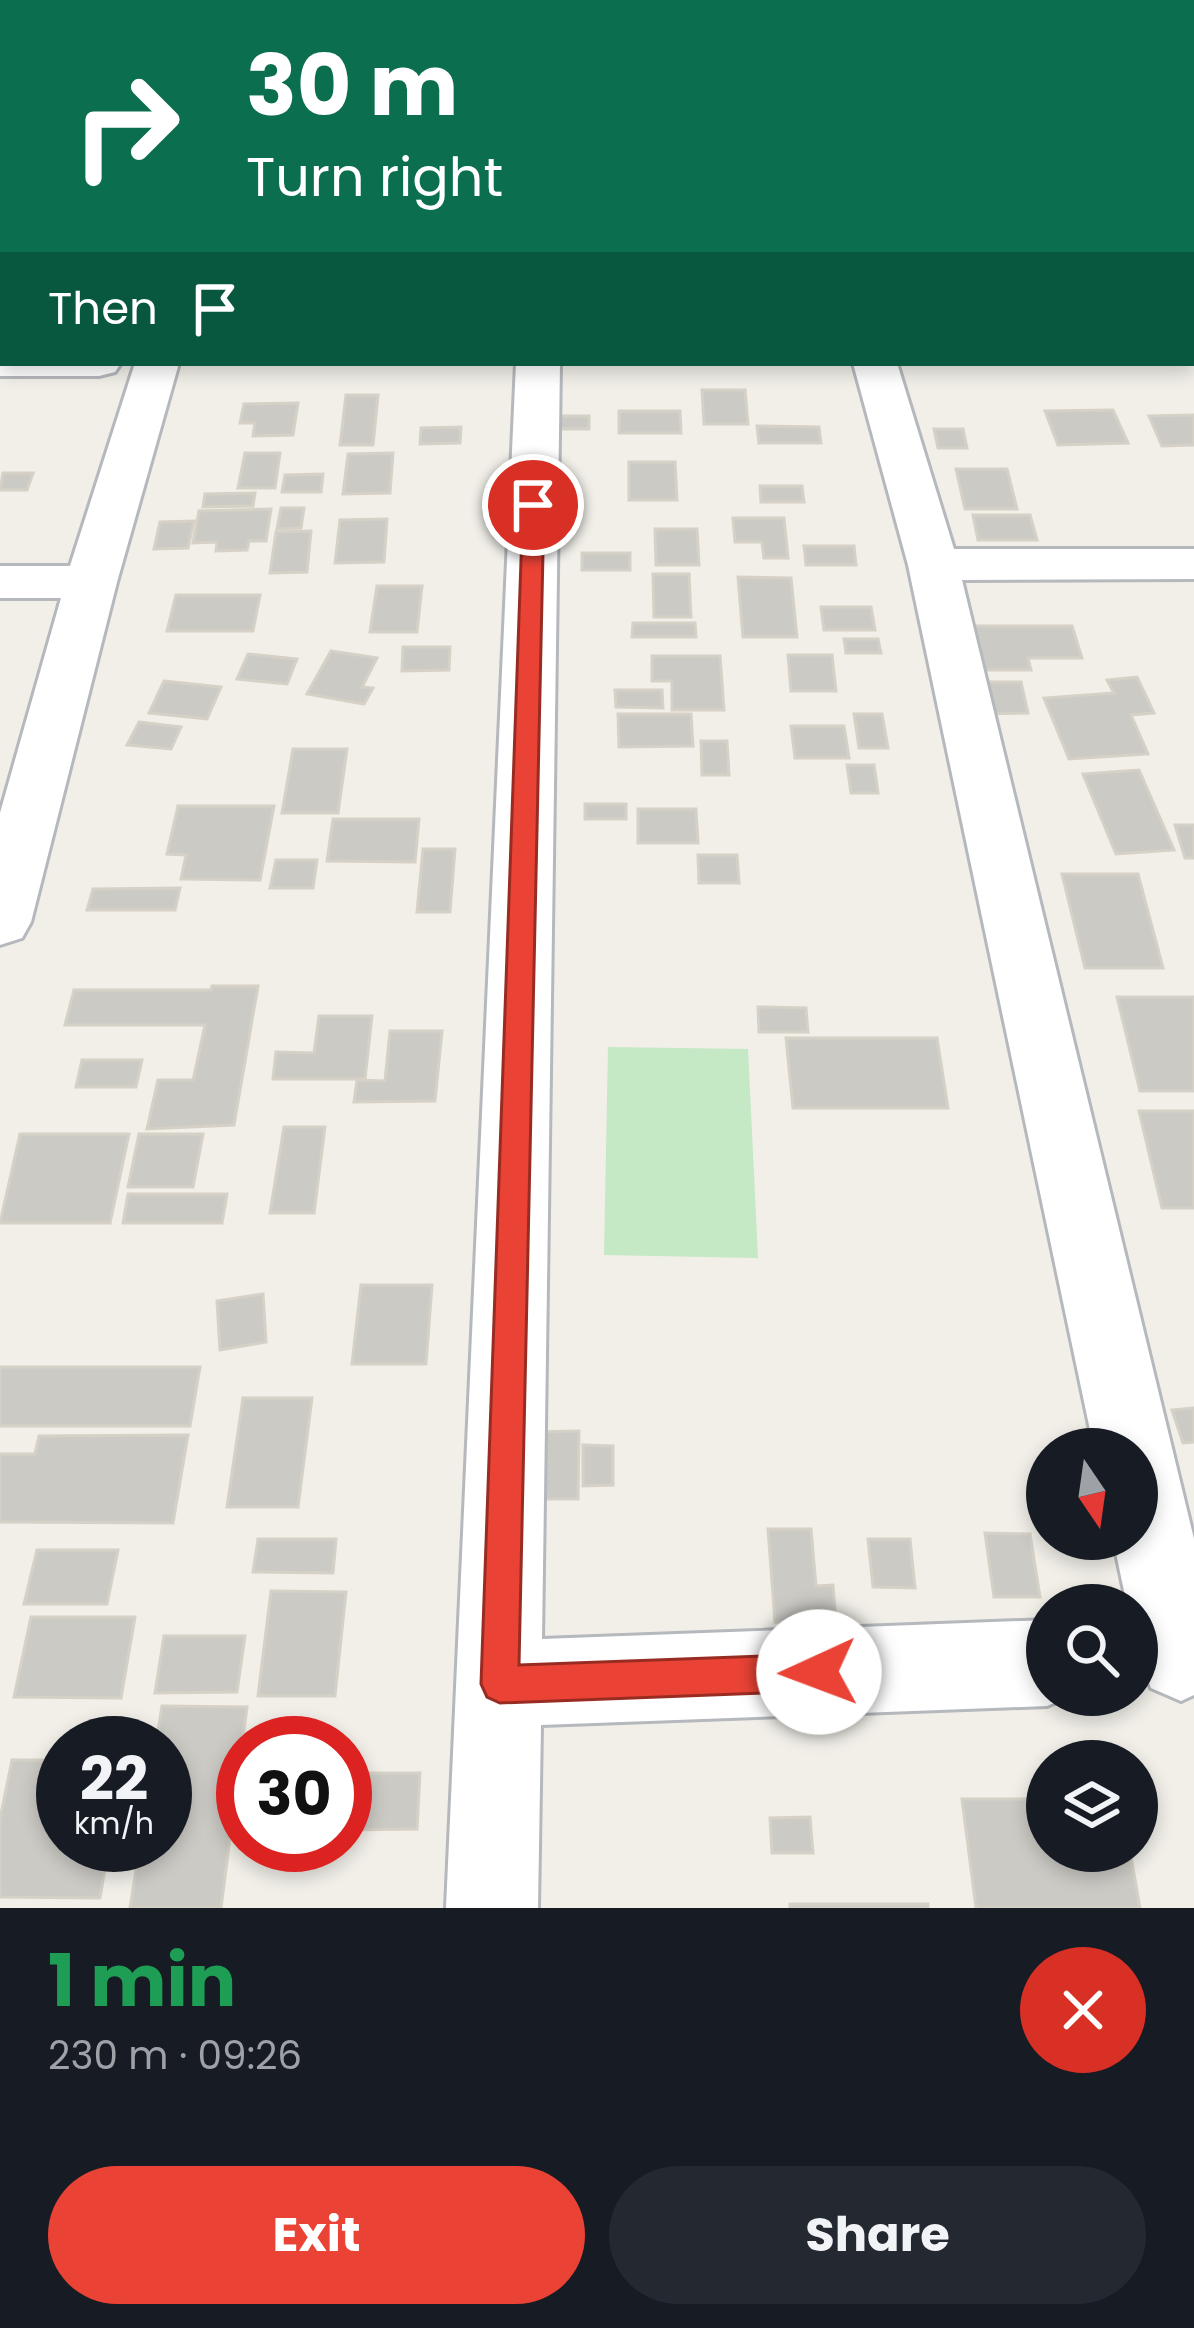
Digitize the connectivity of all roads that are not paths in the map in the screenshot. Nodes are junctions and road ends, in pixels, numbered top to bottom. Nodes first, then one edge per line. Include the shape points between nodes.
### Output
1 (157, 366) edge
2 (538, 366) edge
3 (876, 366) edge
4 (1194, 564) edge
5 (932, 565) junction
6 (0, 582) edge
7 (92, 582) junction
8 (0, 922) edge
9 (1127, 1428) edge
10 (1153, 1560) edge
11 (1171, 1659) edge
12 (1026, 1665) edge
13 (500, 1684) junction
14 (492, 1908) edge

1 - 7 street
2 - 13 street
3 - 5 street
4 - 5 street
5 - 9 street
6 - 7 street
7 - 8 street
10 - 11 street
12 - 13 street
13 - 14 street

